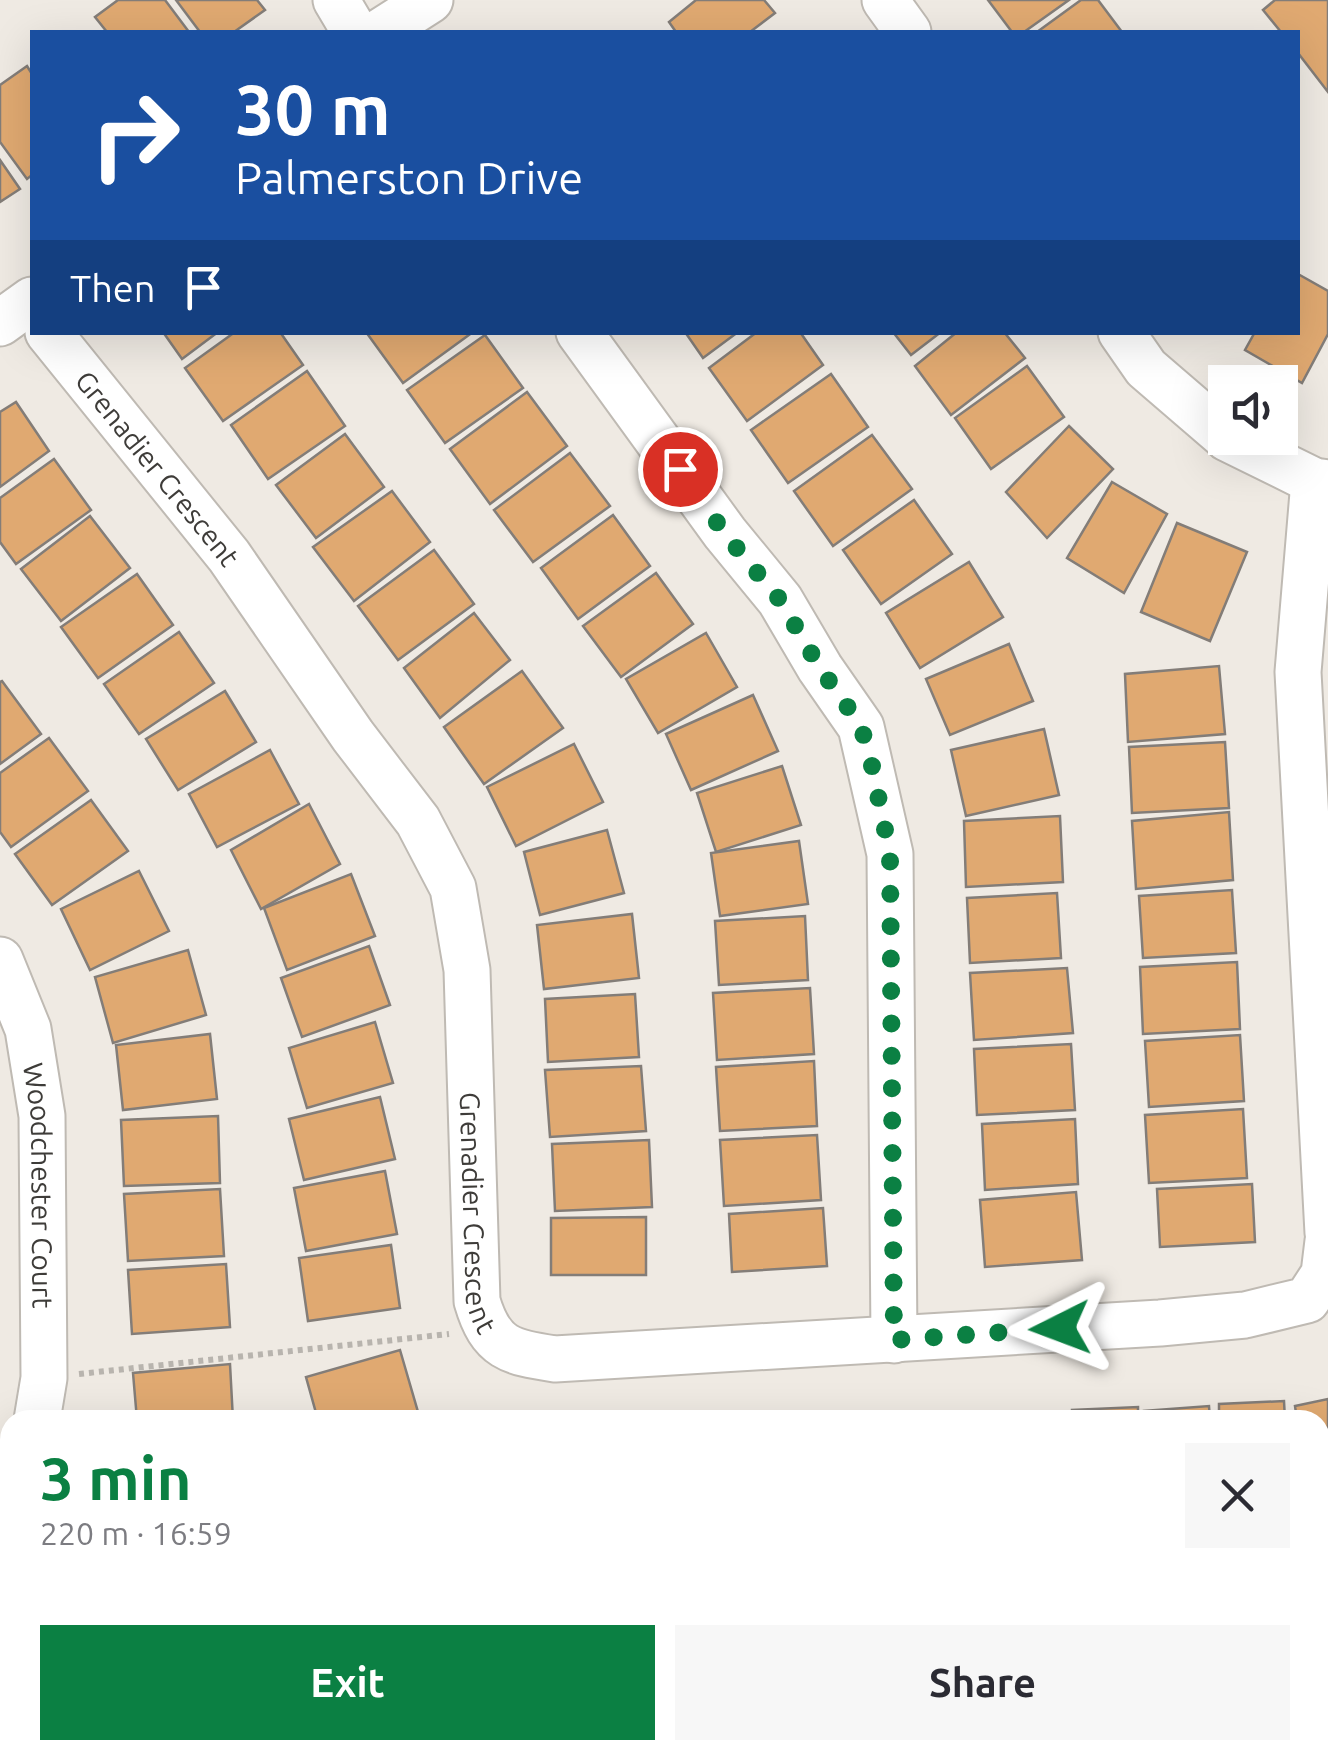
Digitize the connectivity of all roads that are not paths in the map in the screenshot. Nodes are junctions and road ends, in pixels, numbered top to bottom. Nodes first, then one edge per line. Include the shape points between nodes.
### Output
1 (336, 0) edge
2 (430, 0) edge
3 (885, 0) edge
4 (354, 30) edge
5 (383, 30) edge
6 (907, 30) edge
7 (45, 335) edge
8 (580, 335) edge
9 (1123, 335) edge
10 (1208, 421) edge
11 (1264, 455) edge
12 (1321, 482) edge
13 (0, 960) edge
14 (1328, 1233) edge
15 (1328, 1241) edge
16 (894, 1340) junction
17 (41, 1399) edge

1 - 4 street
2 - 5 street
3 - 6 street
7 - 16 street, Grenadier Crescent via 229,556 418,822 453,888 467,970 477,1302 485,1330 510,1352 556,1359
8 - 16 street via 780,600 861,726 890,854
9 - 10 street via 1146,368
11 - 12 street
12 - 14 street via 1298,672
13 - 17 street, Woodchester Court via 28,1029 42,1116
15 - 16 street, Grenadier Crescent via 1324,1274 1307,1300 1278,1308 1160,1324

